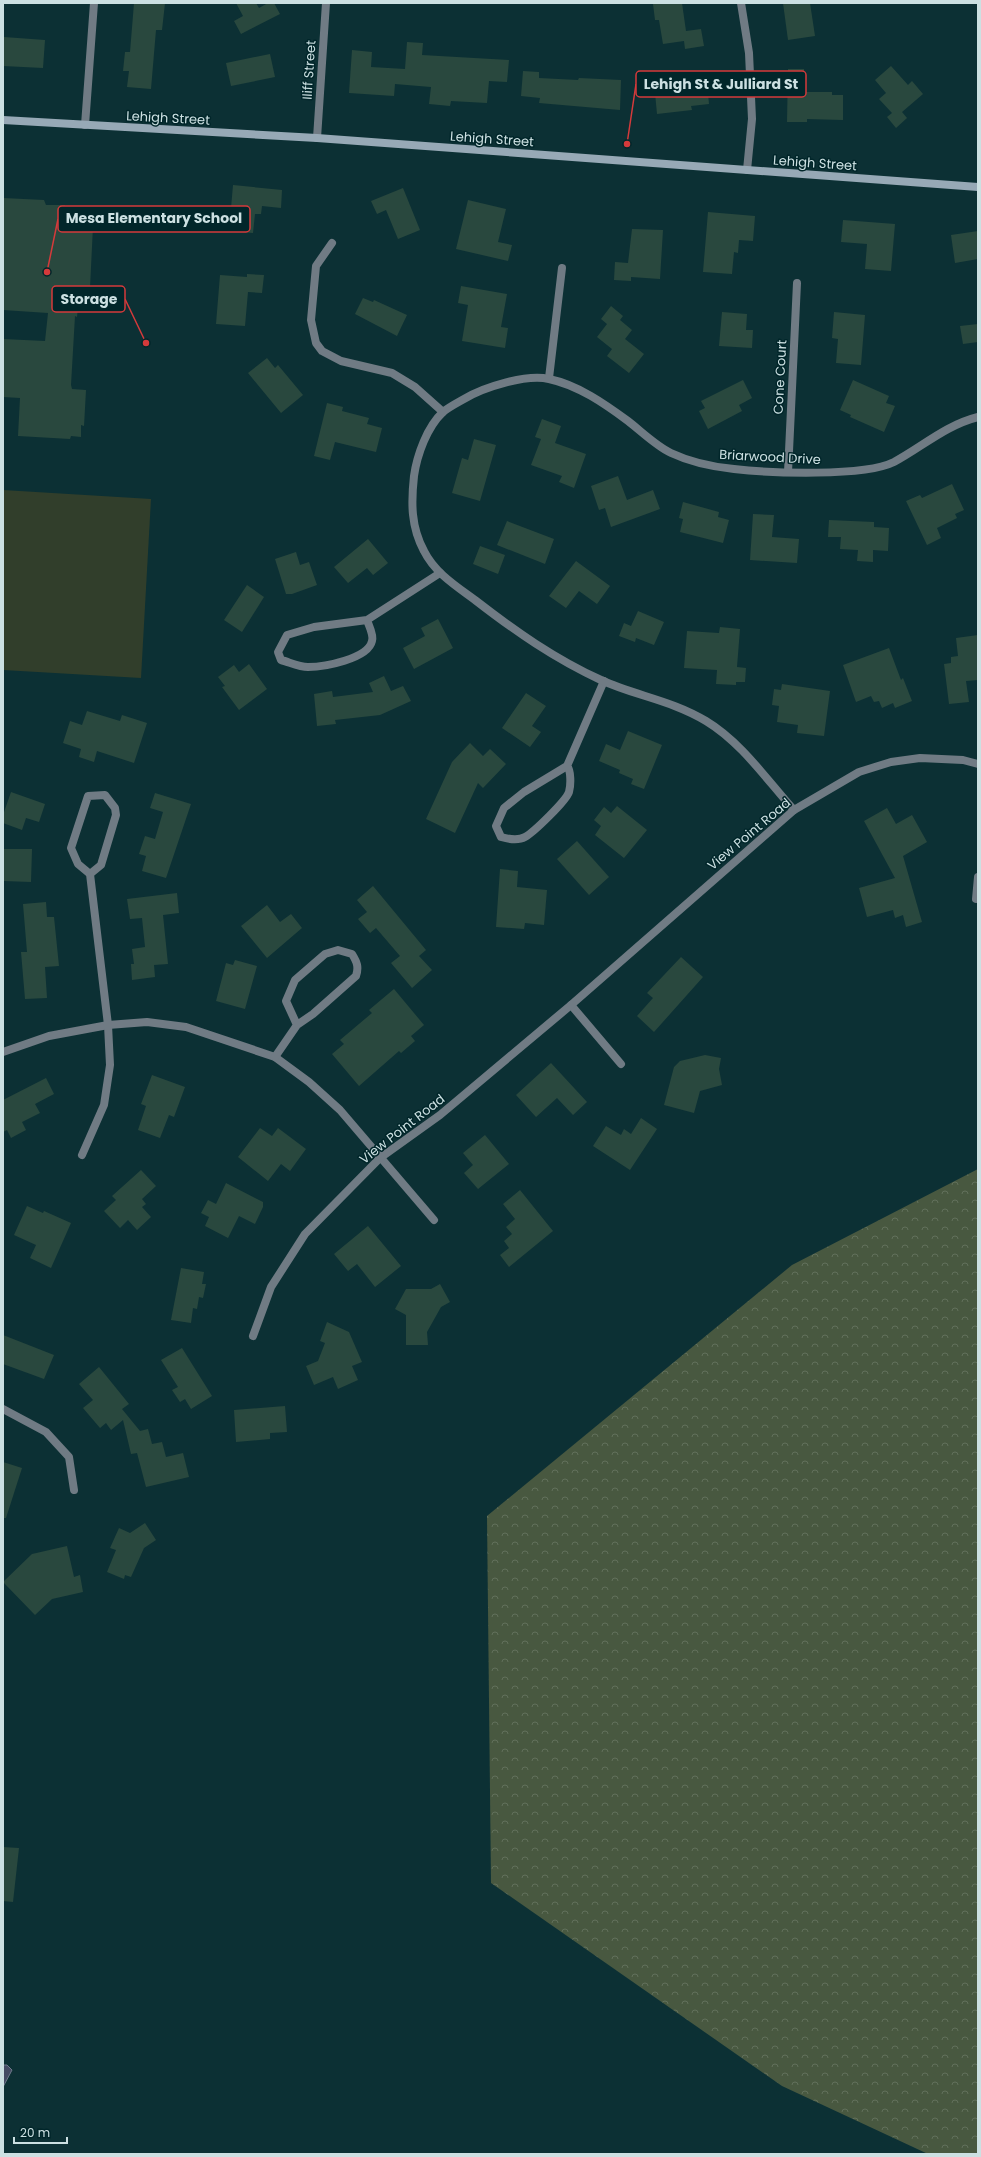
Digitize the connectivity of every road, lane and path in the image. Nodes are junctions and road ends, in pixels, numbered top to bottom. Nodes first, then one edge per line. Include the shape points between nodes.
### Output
1 (94, 3) edge
2 (326, 3) edge
3 (741, 3) edge
4 (3, 120) edge
5 (85, 126) junction
6 (317, 138) junction
7 (746, 170) junction
8 (978, 187) edge
9 (332, 243) dead end
10 (562, 268) dead end
11 (797, 283) dead end
12 (549, 378) junction
13 (443, 412) junction
14 (978, 417) edge
15 (788, 472) junction
16 (440, 573) junction
17 (367, 620) junction
18 (604, 681) junction
19 (978, 764) edge
20 (567, 766) junction
21 (794, 810) junction
22 (90, 874) junction
23 (978, 877) edge
24 (976, 899) dead end
25 (571, 1005) junction
26 (297, 1024) junction
27 (108, 1025) junction
28 (3, 1052) edge
29 (275, 1057) junction
30 (621, 1064) dead end
31 (82, 1155) dead end
32 (380, 1158) junction
33 (434, 1220) dead end
34 (253, 1336) dead end
35 (3, 1409) edge
36 (74, 1490) dead end

1 - 5 street
2 - 6 street, Iliff Street
3 - 7 street via 748,53 752,119
4 - 5 street, Lehigh Street
5 - 6 street, Lehigh Street
6 - 7 street, Lehigh Street
7 - 8 street, Lehigh Street
9 - 13 street via 316,266 311,320 316,343 322,351 341,361 392,374 414,387
10 - 12 street
11 - 15 street, Cone Court
12 - 13 street, Briarwood Drive via 502,383 475,392
12 - 15 street, Briarwood Drive via 583,391 614,410 669,452 712,466
13 - 16 street, Briarwood Drive via 429,432 416,461 411,501 415,532 425,554
14 - 15 street, Briarwood Drive via 940,432 892,463 867,471
16 - 17 street
16 - 18 street, Briarwood Drive via 550,654
17 - 17 street via 314,627 287,635 278,652 281,660 308,667 343,661 362,654 370,648 373,640
18 - 20 street
18 - 21 street, Briarwood Drive via 670,703 708,722 733,742
19 - 21 street, View Point Road via 963,760 920,758 891,762 859,772
20 - 20 street via 524,792 504,808 496,826 501,837 509,840 525,837 562,802 568,792 570,776
21 - 25 street, View Point Road
22 - 22 street via 78,864 71,848 88,796 106,795 115,808 116,815 101,865
22 - 27 street
23 - 24 street
25 - 30 street
25 - 32 street, View Point Road via 440,1115
26 - 26 street via 313,1014 356,976 357,962 352,954 338,950 325,954 295,980 286,1001
26 - 29 street
27 - 28 street via 49,1036
27 - 29 street via 147,1022 186,1028
27 - 31 street via 110,1065 104,1105
29 - 32 street via 309,1082 340,1110
32 - 33 street
32 - 34 street, View Point Road via 305,1234 271,1286
35 - 36 street via 46,1432 69,1457

